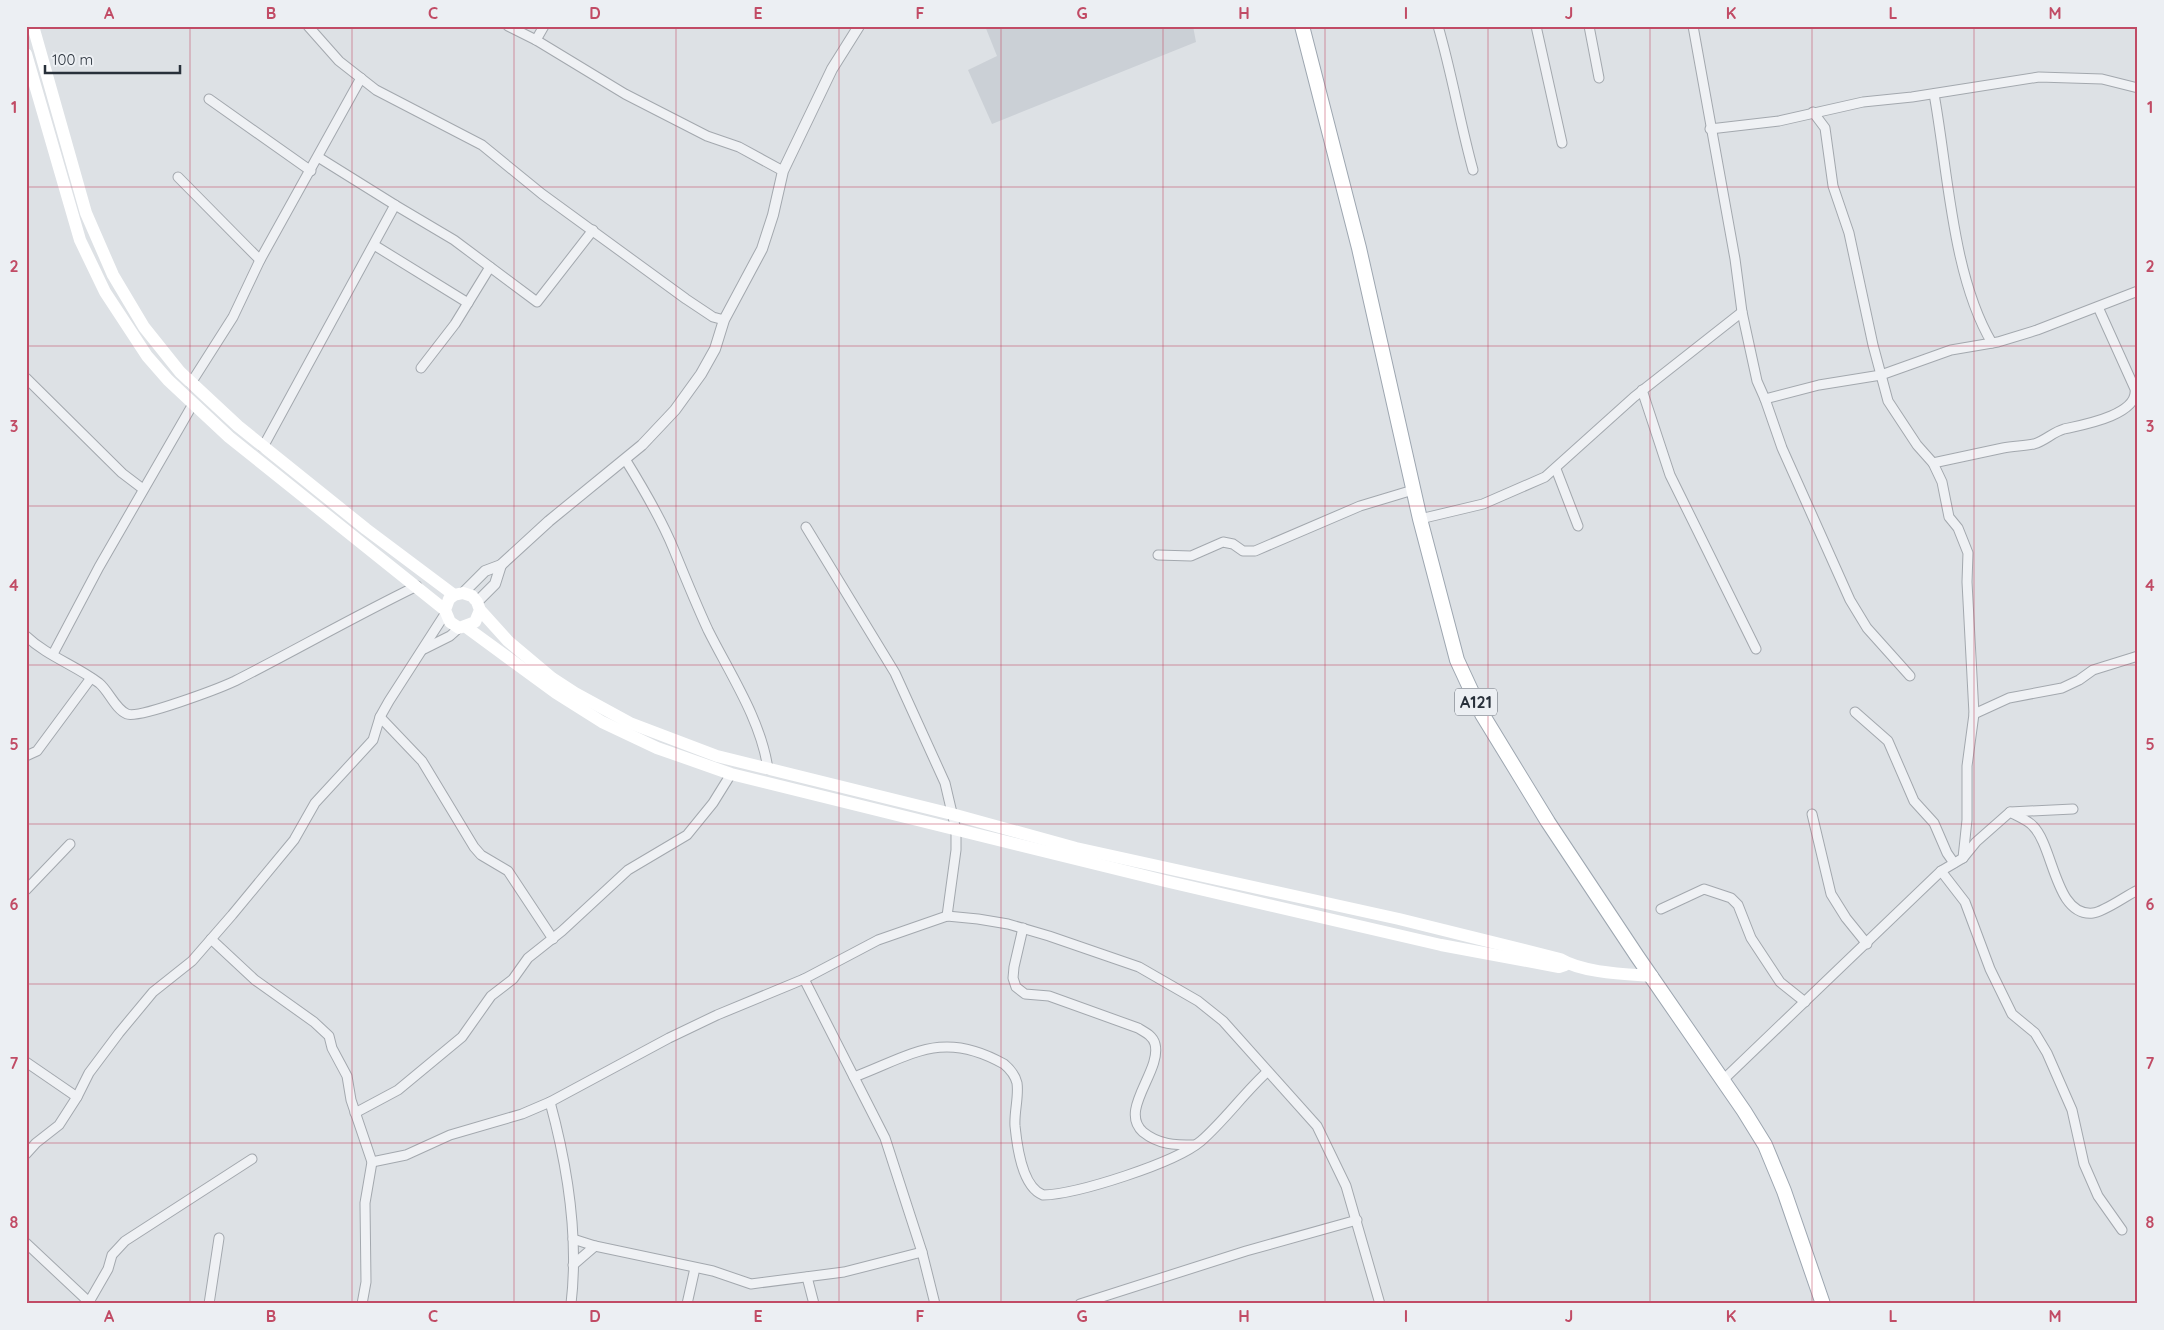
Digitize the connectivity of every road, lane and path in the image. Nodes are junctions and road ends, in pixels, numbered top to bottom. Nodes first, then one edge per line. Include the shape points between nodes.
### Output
1 (32, 26) edge
2 (308, 26) edge
3 (508, 26) edge
4 (544, 26) edge
5 (859, 26) edge
6 (1302, 26) edge
7 (1438, 26) edge
8 (1536, 26) edge
9 (1589, 26) edge
10 (1693, 26) edge
11 (536, 40) junction
12 (26, 54) edge
13 (361, 78) junction
14 (1599, 78) dead end
15 (2138, 88) edge
16 (1934, 94) junction
17 (208, 99) dead end
18 (1813, 112) junction
19 (1710, 129) junction
20 (1562, 143) dead end
21 (318, 157) junction
22 (1472, 170) dead end
23 (311, 171) junction
24 (783, 171) junction
25 (178, 177) dead end
26 (395, 205) junction
27 (593, 230) junction
28 (374, 245) junction
29 (260, 260) junction
30 (490, 268) junction
31 (2138, 291) edge
32 (468, 303) junction
33 (2098, 307) junction
34 (1742, 312) junction
35 (724, 320) junction
36 (1992, 343) junction
37 (421, 368) dead end
38 (1881, 375) junction
39 (26, 378) edge
40 (192, 384) junction
41 (1642, 390) junction
42 (1765, 399) junction
43 (193, 404) junction
44 (263, 447) junction
45 (626, 459) junction
46 (1933, 463) junction
47 (1556, 468) junction
48 (143, 489) junction
49 (1413, 490) junction
50 (1420, 519) junction
51 (1578, 526) dead end
52 (806, 527) dead end
53 (1158, 555) dead end
54 (501, 565) junction
55 (417, 586) junction
56 (458, 594) junction
57 (478, 606) junction
58 (445, 612) junction
59 (463, 628) junction
60 (26, 636) edge
61 (424, 649) junction
62 (1756, 649) dead end
63 (53, 654) junction
64 (2138, 656) edge
65 (1910, 676) dead end
66 (91, 678) junction
67 (1855, 712) dead end
68 (1974, 714) junction
69 (380, 717) junction
70 (26, 756) edge
71 (768, 769) junction
72 (731, 774) junction
73 (2073, 809) dead end
74 (2010, 812) junction
75 (952, 814) junction
76 (1812, 814) dead end
77 (956, 830) junction
78 (70, 844) dead end
79 (1963, 858) junction
80 (1954, 863) junction
81 (1941, 871) junction
82 (26, 890) edge
83 (2138, 890) edge
84 (1661, 909) dead end
85 (948, 916) junction
86 (1022, 928) junction
87 (211, 939) junction
88 (553, 939) junction
89 (1867, 944) junction
90 (1568, 964) junction
91 (1652, 976) junction
92 (804, 979) junction
93 (1805, 1002) junction
94 (26, 1062) edge
95 (1267, 1072) junction
96 (854, 1077) junction
97 (1723, 1080) junction
98 (77, 1097) junction
99 (550, 1102) junction
100 (355, 1113) junction
101 (1194, 1145) junction
102 (26, 1154) edge
103 (252, 1159) dead end
104 (372, 1162) junction
105 (1356, 1220) junction
106 (2122, 1230) dead end
107 (219, 1238) dead end
108 (574, 1238) junction
109 (26, 1243) edge
110 (595, 1246) junction
111 (922, 1252) junction
112 (573, 1265) junction
113 (695, 1268) junction
114 (808, 1277) junction
115 (90, 1303) edge
116 (209, 1304) edge
117 (362, 1304) edge
118 (571, 1304) edge
119 (687, 1304) edge
120 (814, 1304) edge
121 (935, 1304) edge
122 (1080, 1304) edge
123 (1380, 1304) edge
124 (1823, 1304) edge

1 - 40 main road via 81,200 98,243 144,328
2 - 13 street via 339,60
3 - 11 street
4 - 11 street
5 - 24 street via 832,68
6 - 49 main road, A121 via 1359,248
7 - 22 street
8 - 20 street
9 - 14 street
10 - 19 street
11 - 24 street via 625,94
12 - 43 main road via 72,215 89,260 124,323 147,356
13 - 21 street
13 - 27 street via 376,90 482,145
15 - 16 street via 2102,79 2039,77
16 - 18 street via 1863,102
16 - 36 street via 1957,235 1976,312
17 - 23 street
18 - 19 street via 1779,121
18 - 38 street via 1825,128 1833,186 1849,233
19 - 34 street
21 - 23 street
21 - 26 street
23 - 29 street
24 - 35 street via 762,249
25 - 29 street
26 - 28 street
26 - 30 street via 454,240
27 - 30 street via 536,302
27 - 35 street via 686,299 713,317
28 - 32 street
28 - 44 street
29 - 40 street via 233,317
30 - 32 street
31 - 33 street
32 - 37 street
33 - 36 street
33 - 46 street via 2135,389 2134,398 2126,408 2083,426 2058,431 2034,444
34 - 41 street
34 - 42 street via 1757,381
35 - 45 street via 716,349 701,374 658,430
36 - 38 street via 1951,350
38 - 42 street via 1819,385
38 - 46 street via 1892,408
39 - 48 street via 122,473
40 - 44 main road
41 - 47 street
41 - 62 street via 1670,476
42 - 65 street via 1782,448 1850,600 1867,628
43 - 48 street
43 - 55 main road via 263,465
44 - 56 main road
45 - 54 street via 549,521
45 - 71 street via 645,490 702,617 733,674 766,751
46 - 68 street via 1942,482 1949,517 1958,528 1968,553
47 - 50 street via 1518,490 1490,501
47 - 51 street
48 - 63 street
49 - 50 main road, A121
49 - 53 street via 1360,506 1255,551 1223,542 1191,556
50 - 91 main road, A121 via 1457,660 1472,696 1548,822
52 - 75 street via 902,687 946,783
54 - 56 street via 485,571
54 - 57 street via 496,584
55 - 58 main road
55 - 66 street via 234,681 164,707 126,714
56 - 57 main road via 472,596
56 - 58 main road via 449,599
57 - 59 main road via 475,622
57 - 71 main road via 508,641 546,673 603,709 678,743
58 - 59 main road via 450,622
58 - 61 street
59 - 61 street
59 - 72 main road via 602,722 657,748
60 - 63 street via 40,650
61 - 69 street via 406,672
63 - 66 street
64 - 68 street via 2093,670 2062,688 2009,698
66 - 70 street via 37,751
67 - 80 street via 1888,740 1914,801 1934,823
68 - 79 street
69 - 87 street via 373,740 315,803 294,840
69 - 88 street via 422,761 481,855 514,878
71 - 75 main road
72 - 77 main road
72 - 88 street via 692,830 638,862
73 - 74 street
74 - 79 street
74 - 83 street via 2033,825 2047,848 2061,890 2079,909 2095,913
75 - 77 street
75 - 90 main road via 1076,848 1399,919 1560,959
76 - 89 street via 1831,894
77 - 85 street
77 - 90 main road via 1441,945 1559,967
78 - 82 street
79 - 80 street
80 - 81 street
81 - 89 street
81 - 106 street via 1965,902 1990,969 2012,1014 2035,1033 2047,1054 2072,1110 2084,1164 2098,1196
84 - 93 street via 1704,889 1731,898 1738,905 1755,945 1780,982
85 - 86 street
85 - 92 street via 878,940
86 - 95 street via 1139,967 1174,987 1223,1020
86 - 101 street via 1014,967 1016,987 1025,994 1049,996 1138,1028 1148,1035 1156,1050 1138,1102 1137,1123 1141,1130 1157,1141 1170,1145
87 - 98 street via 192,961 153,992 94,1067
87 - 100 street via 255,980 329,1036 347,1076
88 - 100 street via 528,958 513,979 496,991 462,1037 398,1090
89 - 93 street
90 - 91 main road
91 - 97 main road, A121
92 - 96 street
92 - 99 street via 677,1034
93 - 97 street
94 - 98 street
95 - 101 street
95 - 105 street via 1317,1126 1343,1178
96 - 101 street via 915,1051 952,1046 962,1046 1004,1064 1017,1083 1015,1125 1025,1172 1034,1188 1044,1196 1123,1175 1168,1159
96 - 111 street via 893,1159
97 - 124 main road, A121 via 1774,1166
98 - 102 street via 58,1125
99 - 104 street via 522,1114 450,1135 406,1155
99 - 108 street via 564,1163
100 - 104 street
103 - 115 street via 125,1241 112,1255
104 - 117 street via 365,1203 366,1282
105 - 122 street
105 - 123 street
107 - 116 street
108 - 110 street
108 - 112 street
109 - 115 street
110 - 112 street
110 - 113 street
111 - 114 street via 844,1272
111 - 121 street
112 - 118 street
113 - 114 street via 751,1284
113 - 119 street
114 - 120 street

